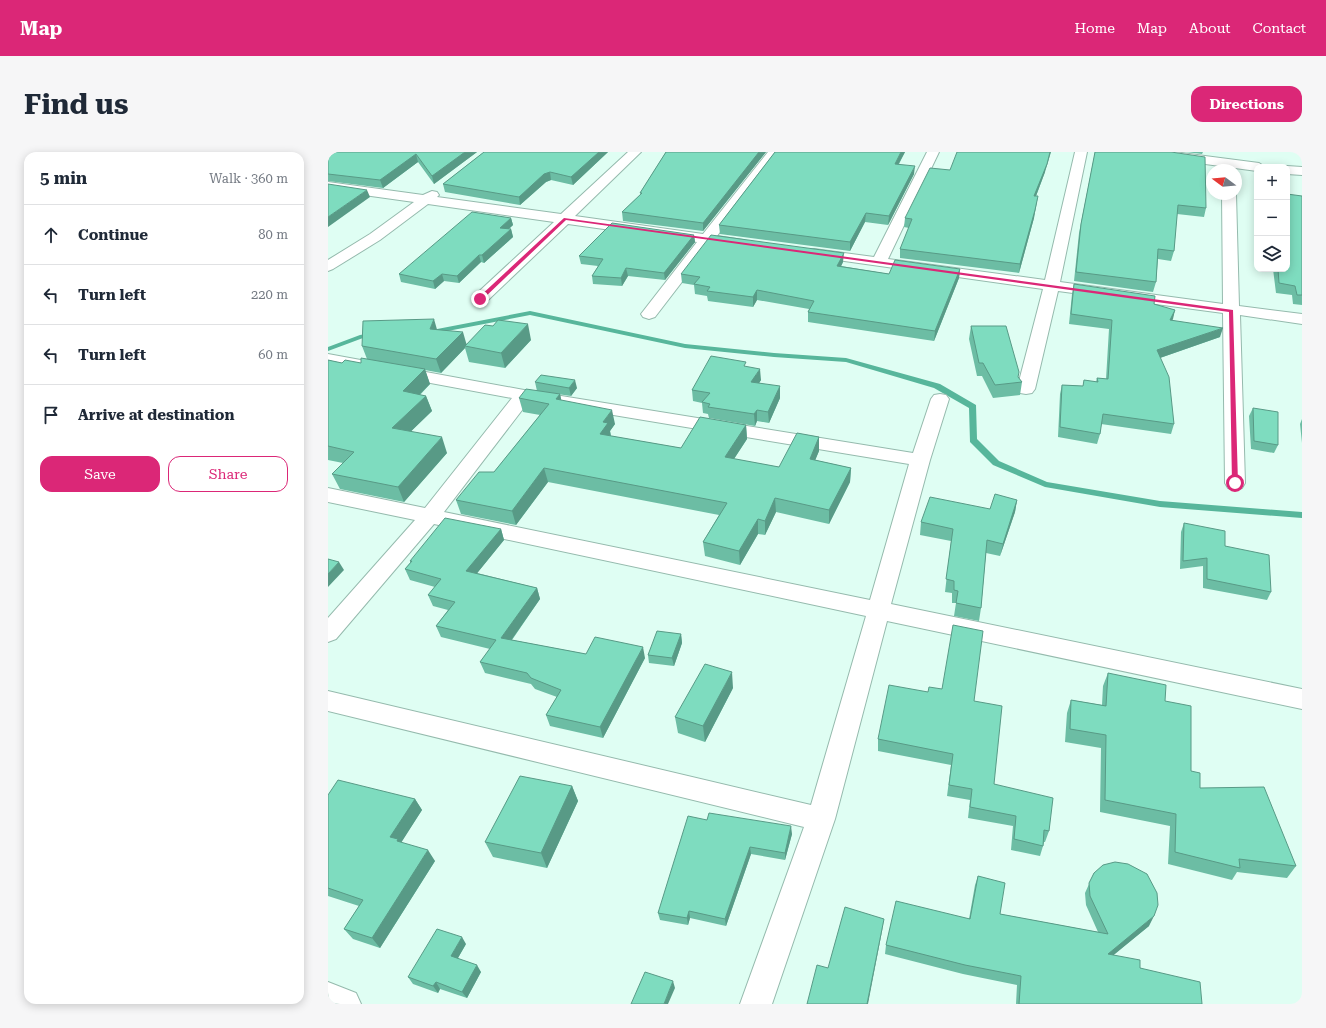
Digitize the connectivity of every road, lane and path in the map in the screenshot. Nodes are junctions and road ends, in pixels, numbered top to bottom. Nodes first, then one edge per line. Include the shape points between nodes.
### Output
1 (635, 152) edge
2 (774, 152) edge
3 (933, 152) edge
4 (1081, 152) edge
5 (1146, 152) edge
6 (1228, 162) edge
7 (1254, 166) edge
8 (1290, 170) edge
9 (1302, 171) edge
10 (444, 185) edge
11 (328, 186) edge
12 (426, 200) junction
13 (1229, 200) edge
14 (565, 219) junction
15 (709, 239) junction
16 (755, 245) edge
17 (802, 251) edge
18 (879, 262) junction
19 (328, 266) edge
20 (1051, 286) junction
21 (480, 299) dead end
22 (1232, 311) junction
23 (650, 314) dead end
24 (1302, 319) edge
25 (328, 359) edge
26 (1026, 389) dead end
27 (524, 396) junction
28 (940, 398) dead end
29 (920, 460) junction
30 (1235, 483) dead end
31 (328, 495) edge
32 (430, 516) junction
33 (879, 611) junction
34 (328, 633) edge
35 (1302, 698) edge
36 (328, 701) edge
37 (821, 819) junction
38 (328, 998) edge
39 (345, 1004) edge
40 (756, 1004) edge

1 - 14 street
2 - 15 street
3 - 18 street
4 - 20 street
5 - 6 street
6 - 7 street
8 - 9 street
10 - 12 street
11 - 12 street
12 - 14 street
12 - 19 street via 375,237
13 - 22 street
14 - 15 street
14 - 21 street
15 - 16 street
15 - 23 street
17 - 18 street
18 - 20 street
20 - 22 street
20 - 26 street
22 - 24 street
22 - 30 street
25 - 27 street
27 - 29 street
27 - 32 street
28 - 29 street
29 - 33 street
31 - 32 street
32 - 33 street
32 - 34 street
33 - 35 street
33 - 37 street
36 - 37 street
37 - 40 street
38 - 39 street

